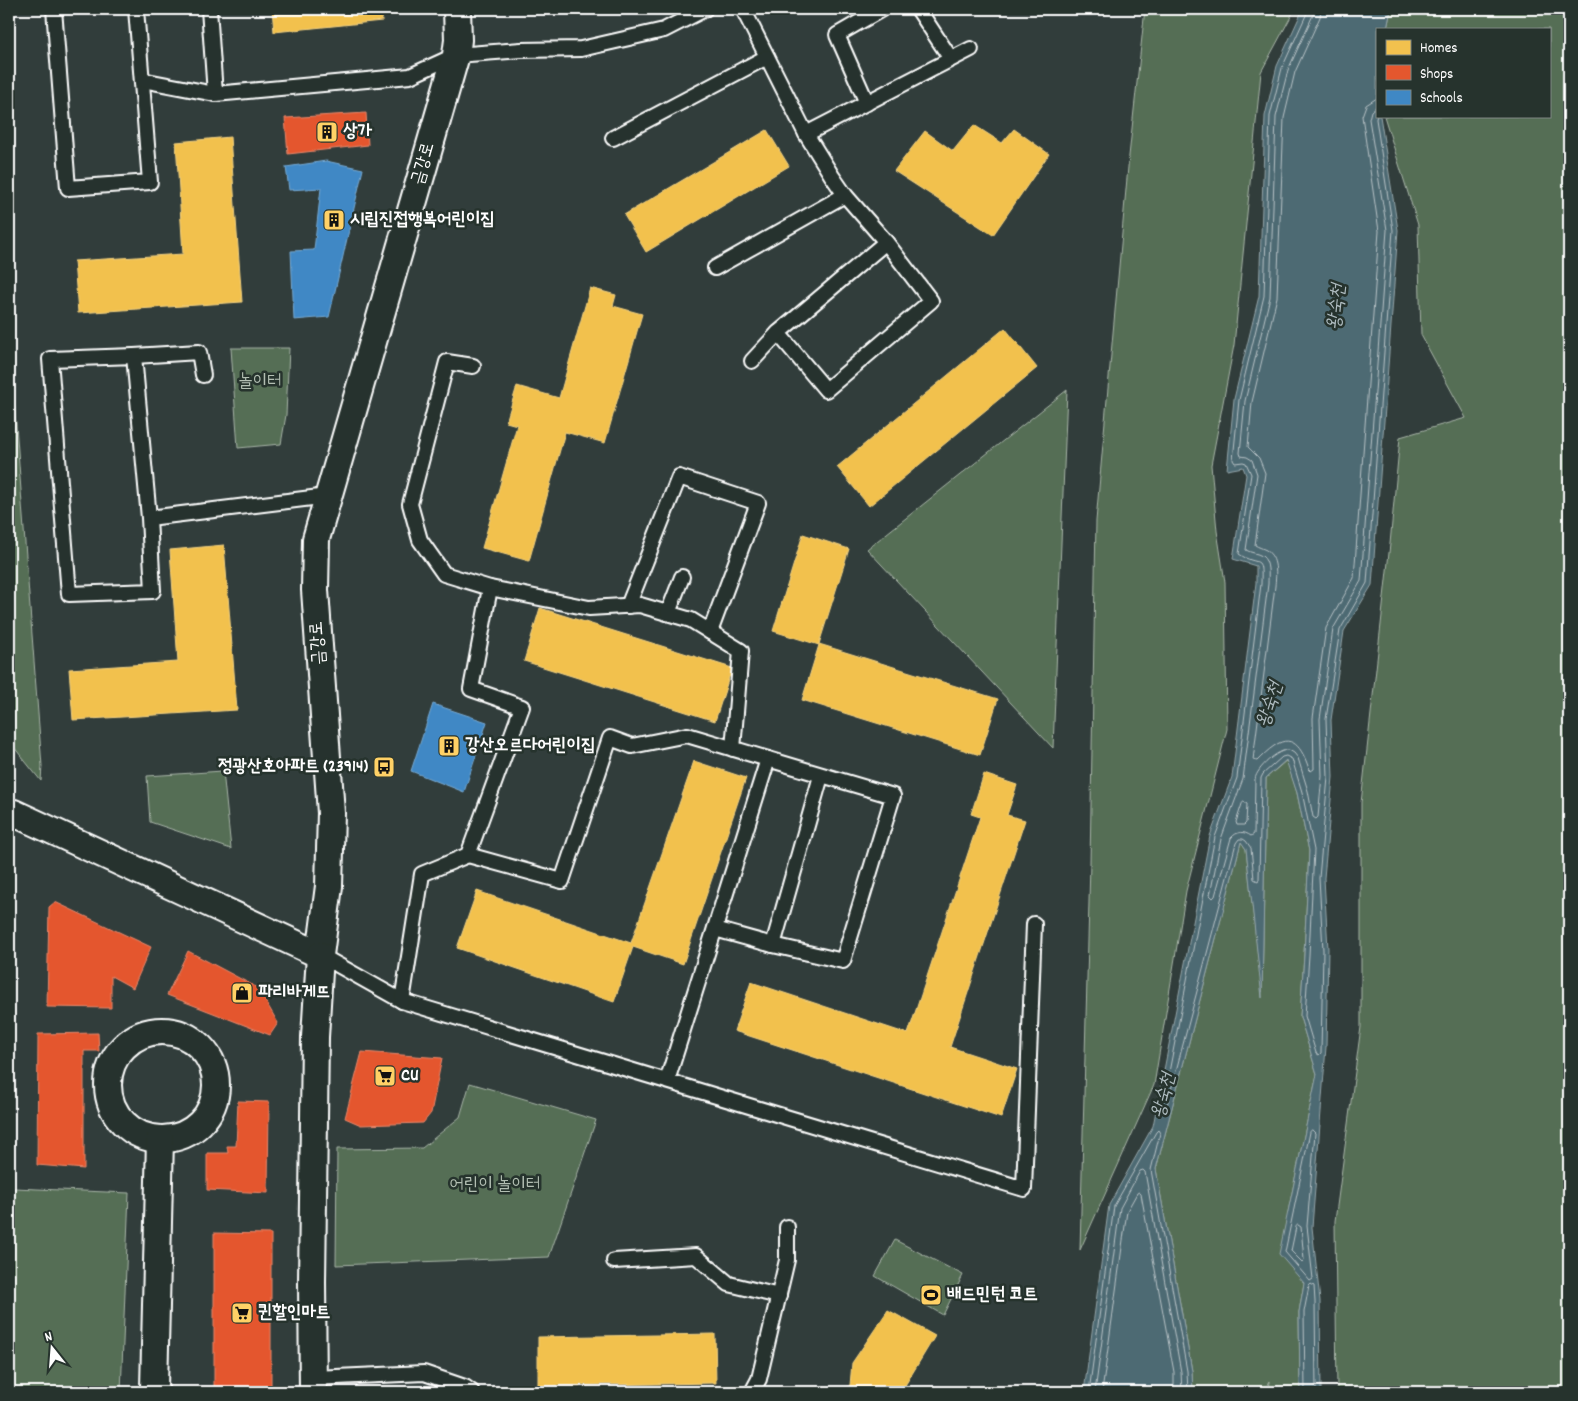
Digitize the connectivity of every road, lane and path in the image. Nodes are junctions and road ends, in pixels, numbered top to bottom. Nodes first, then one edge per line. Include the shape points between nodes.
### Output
1 (54, 9) edge
2 (136, 9) edge
3 (209, 9) edge
4 (457, 9) edge
5 (705, 9) edge
6 (743, 9) edge
7 (882, 9) edge
8 (918, 9) edge
9 (972, 49) dead end
10 (456, 56) junction
11 (768, 57) junction
12 (950, 59) junction
13 (142, 80) junction
14 (214, 94) junction
15 (867, 103) junction
16 (806, 134) junction
17 (613, 138) dead end
18 (846, 195) junction
19 (886, 242) junction
20 (715, 268) dead end
21 (778, 333) junction
22 (134, 356) junction
23 (752, 361) dead end
24 (473, 366) dead end
25 (203, 375) dead end
26 (328, 496) junction
27 (149, 518) junction
28 (682, 576) dead end
29 (490, 588) junction
30 (628, 606) junction
31 (668, 613) junction
32 (710, 632) junction
33 (733, 749) junction
34 (768, 759) junction
35 (821, 776) junction
36 (9, 813) edge
37 (468, 855) junction
38 (1034, 924) dead end
39 (715, 929) junction
40 (773, 945) junction
41 (320, 955) junction
42 (402, 1001) junction
43 (667, 1081) junction
44 (160, 1140) junction
45 (787, 1227) dead end
46 (614, 1261) dead end
47 (779, 1296) junction
48 (314, 1385) edge
49 (156, 1392) edge
50 (472, 1392) edge
51 (752, 1392) edge

1 - 13 lane via 68,188 150,182
2 - 13 lane
3 - 14 lane
4 - 10 street, 금강로
5 - 10 lane via 664,30 580,49
6 - 11 lane
7 - 15 lane via 836,35
8 - 12 lane
9 - 12 lane
10 - 14 lane via 410,76
10 - 26 street, 금강로
11 - 16 lane
11 - 17 lane
12 - 15 lane
13 - 14 lane
15 - 16 lane
16 - 18 lane
18 - 19 lane
18 - 20 lane
19 - 21 lane
19 - 21 lane via 931,301 826,390
21 - 23 lane
22 - 25 lane via 199,352
22 - 27 lane
22 - 27 lane via 50,359 69,594 153,591
24 - 29 lane via 447,362 410,504 420,540 444,574
26 - 27 lane
26 - 41 street, 금강로 via 316,539 316,590 331,813 329,886
28 - 31 lane
29 - 30 lane via 589,608
29 - 37 lane via 471,689 522,707
30 - 31 lane via 640,605
30 - 32 lane via 680,477 758,503
31 - 32 lane via 692,620
32 - 33 lane via 741,651
33 - 34 lane
33 - 37 lane via 687,736 632,746 610,738 562,881
34 - 35 lane
34 - 39 lane
35 - 40 lane
35 - 40 lane via 893,796 843,961
36 - 41 street
37 - 42 lane via 422,874
38 - 43 lane via 1024,1189
39 - 40 lane
39 - 43 lane
41 - 42 lane
41 - 48 street, 금강로 via 315,1036
42 - 43 lane
44 - 44 street via 142,1136 126,1126 114,1113 108,1095 108,1077 113,1060 124,1045 157,1030 176,1032 192,1039 214,1066 217,1084 214,1101 206,1117 194,1129 178,1137
44 - 49 street
45 - 47 lane via 787,1260
46 - 47 lane via 696,1256 729,1284
47 - 51 lane via 759,1379
48 - 50 lane via 424,1373

